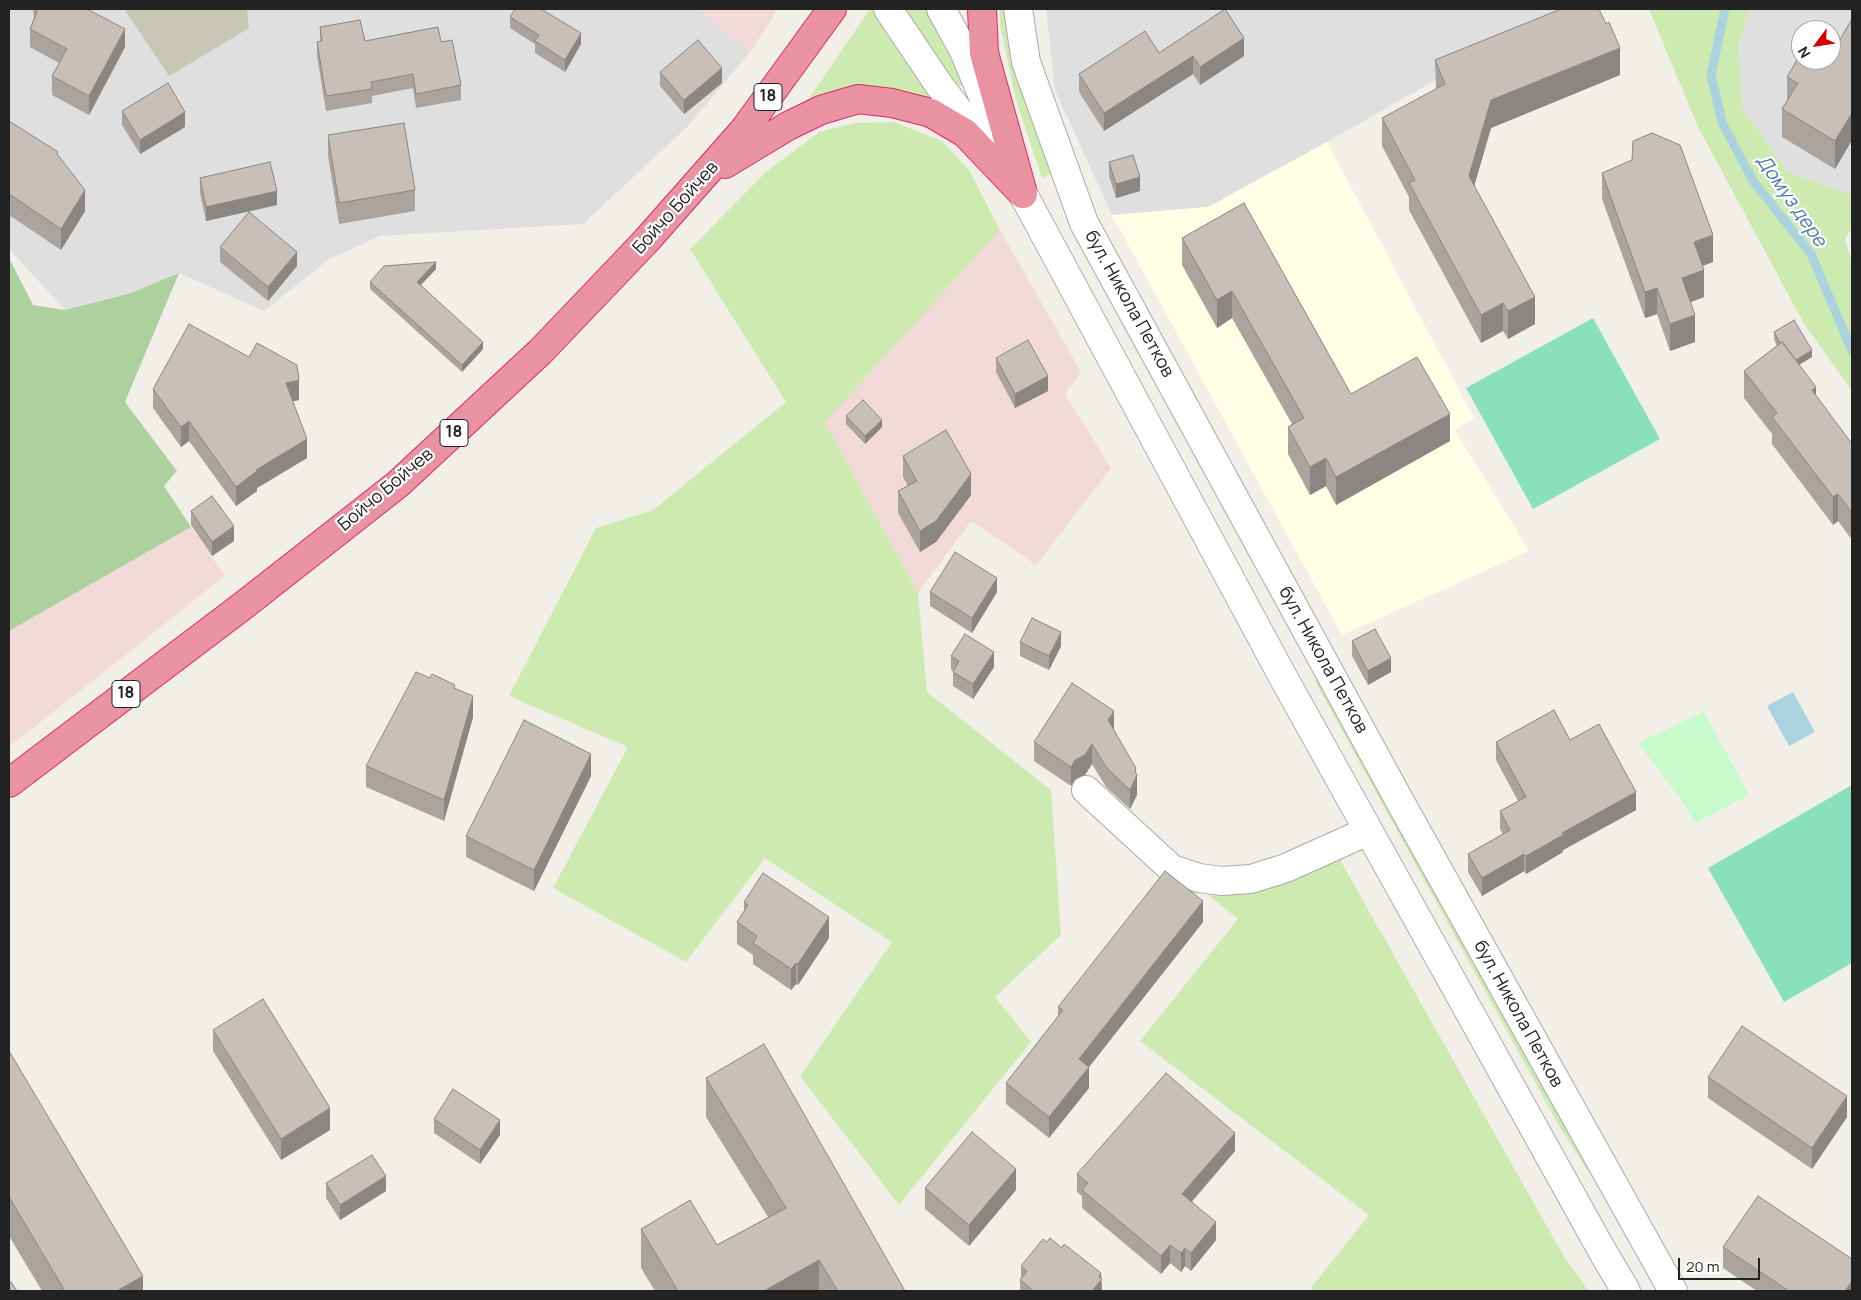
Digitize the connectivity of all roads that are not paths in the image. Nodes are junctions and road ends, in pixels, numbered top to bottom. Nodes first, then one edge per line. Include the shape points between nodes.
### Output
1 (888, 9) edge
2 (941, 9) edge
3 (982, 9) edge
4 (1018, 9) edge
5 (829, 11) edge
6 (705, 176) junction
7 (1023, 194) junction
8 (9, 783) edge
9 (1086, 790) dead end
10 (1368, 831) junction
11 (1626, 1291) edge
12 (1673, 1291) edge

1 - 7 street via 939,85
2 - 7 street via 964,51
3 - 7 highway via 984,53
4 - 12 street, бул. Никола Петков via 1026,62 1084,222 1403,808
5 - 6 highway, Бойчо Бойчев / 18 via 744,130
6 - 7 highway via 788,126 821,110 858,99 932,113 965,133
6 - 8 highway, Бойчо Бойчев / 18 via 541,352 398,484
7 - 10 street
9 - 10 street via 1172,869 1199,878 1222,881 1251,879 1286,868
10 - 11 street

